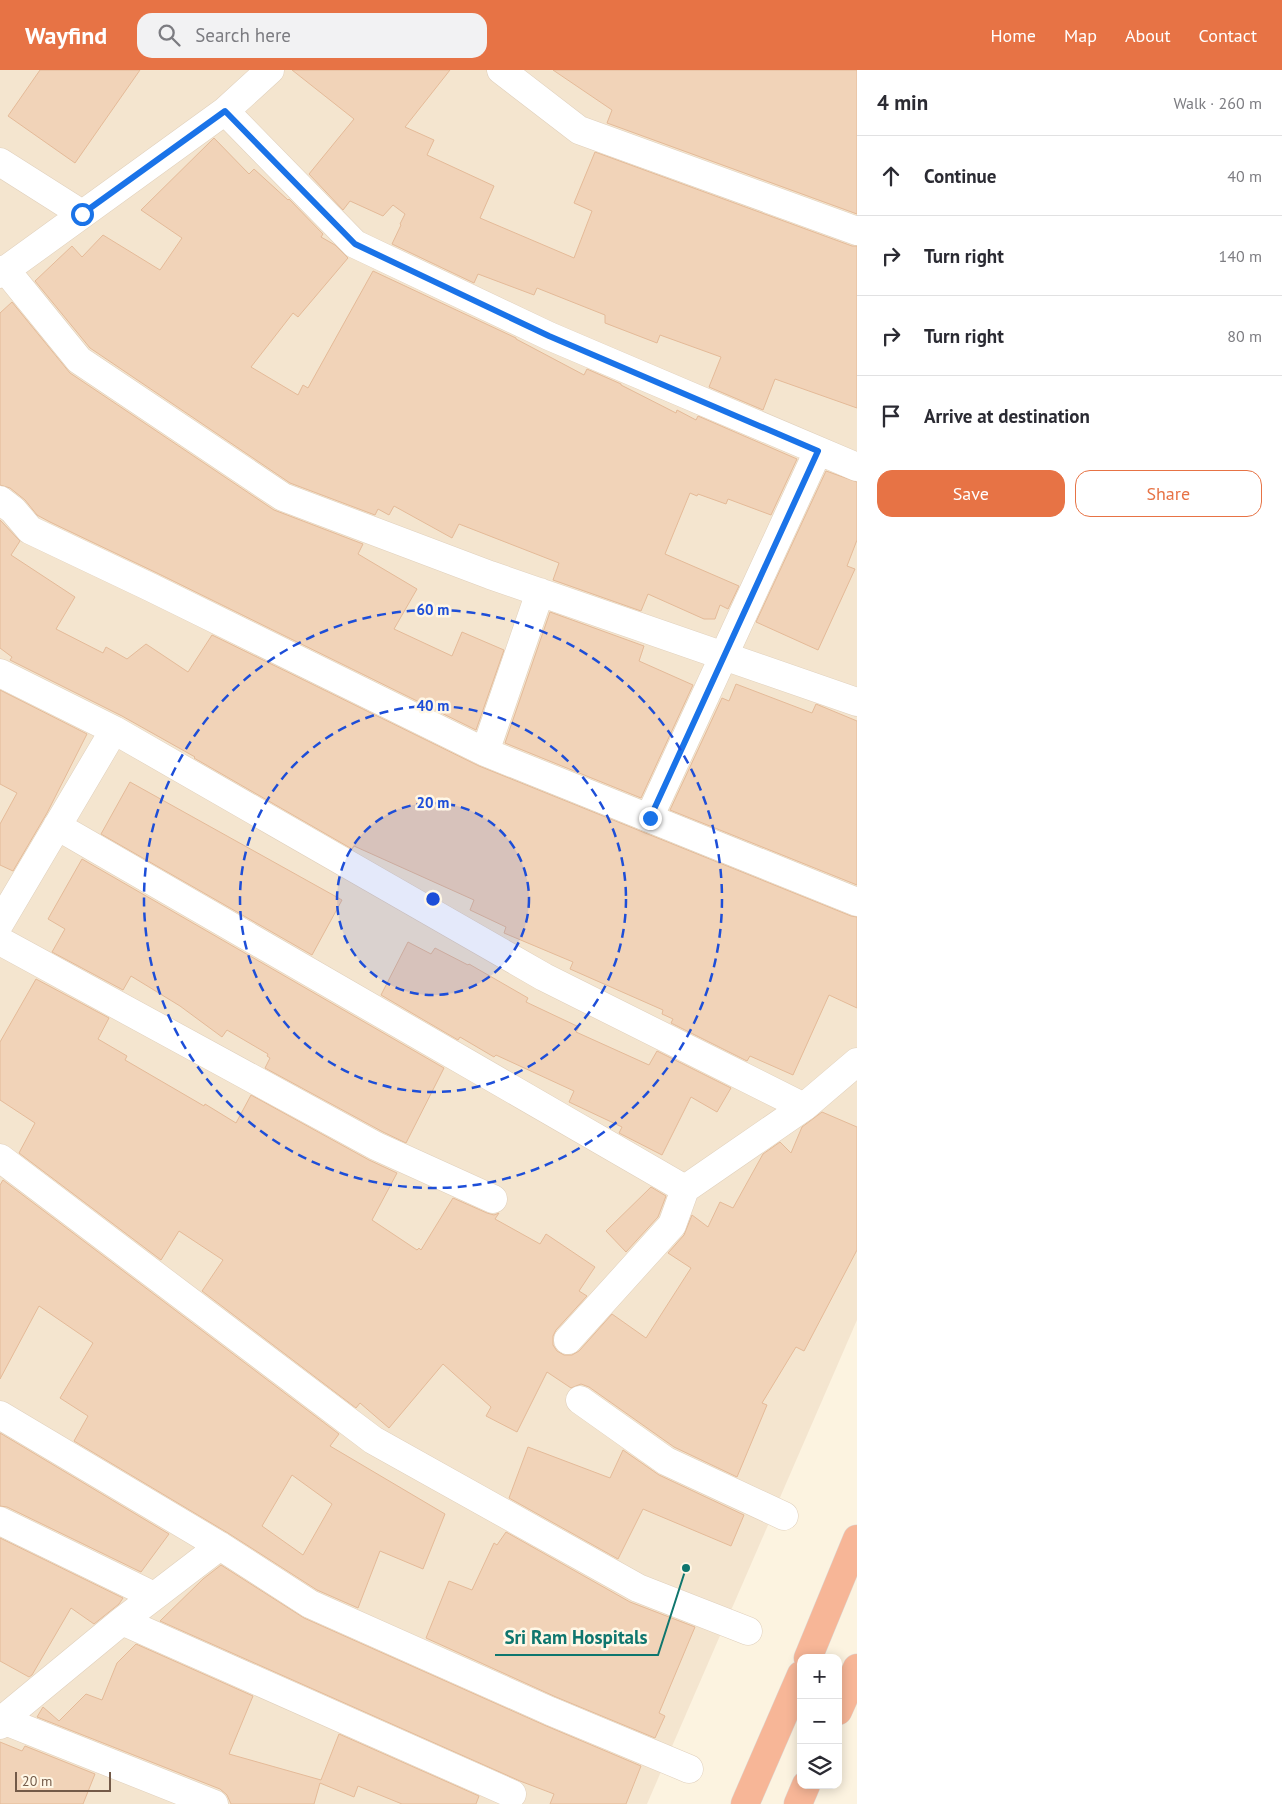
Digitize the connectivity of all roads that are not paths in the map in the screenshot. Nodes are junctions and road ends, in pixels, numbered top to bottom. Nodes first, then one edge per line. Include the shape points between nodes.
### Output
1 (270, 70) edge
2 (501, 70) edge
3 (225, 111) junction
4 (0, 162) edge
5 (82, 214) junction
6 (857, 231) edge
7 (3, 272) edge
8 (818, 451) junction
9 (857, 467) edge
10 (0, 500) edge
11 (540, 592) junction
12 (724, 657) junction
13 (0, 673) edge
14 (857, 702) edge
15 (114, 730) junction
16 (485, 752) junction
17 (650, 818) junction
18 (58, 826) junction
19 (857, 902) edge
20 (3, 912) edge
21 (0, 941) edge
22 (857, 1062) edge
23 (804, 1107) junction
24 (0, 1158) edge
25 (685, 1190) junction
26 (493, 1199) dead end
27 (568, 1340) dead end
28 (580, 1400) dead end
29 (0, 1415) edge
30 (784, 1516) dead end
31 (0, 1521) edge
32 (857, 1539) edge
33 (220, 1546) junction
34 (154, 1596) junction
35 (122, 1621) junction
36 (748, 1631) dead end
37 (810, 1654) edge
38 (857, 1668) edge
39 (797, 1684) edge
40 (842, 1702) edge
41 (1, 1722) edge
42 (689, 1768) dead end
43 (804, 1789) edge
44 (512, 1794) dead end
45 (214, 1804) edge
46 (745, 1804) edge
47 (798, 1804) edge

1 - 3 street
2 - 6 street via 579,130
3 - 5 street
3 - 8 street via 355,244 549,336
4 - 5 street
5 - 7 street
7 - 11 street via 79,360 283,497
8 - 9 street
8 - 12 street
10 - 16 street via 30,530
11 - 12 street
11 - 16 street
12 - 14 street
12 - 17 street
13 - 15 street
15 - 18 street
15 - 23 street via 544,977
16 - 17 street
17 - 19 street
18 - 20 street
18 - 25 street
21 - 26 street via 376,1146
22 - 23 street
23 - 25 street
24 - 36 street via 373,1440 638,1588
25 - 27 street via 672,1225
28 - 30 street via 666,1461
29 - 33 street
31 - 34 street
32 - 37 highway
33 - 34 street
33 - 42 street via 310,1604
34 - 35 street
35 - 41 street
35 - 44 street
38 - 40 highway
39 - 46 highway
41 - 45 street
43 - 47 highway

